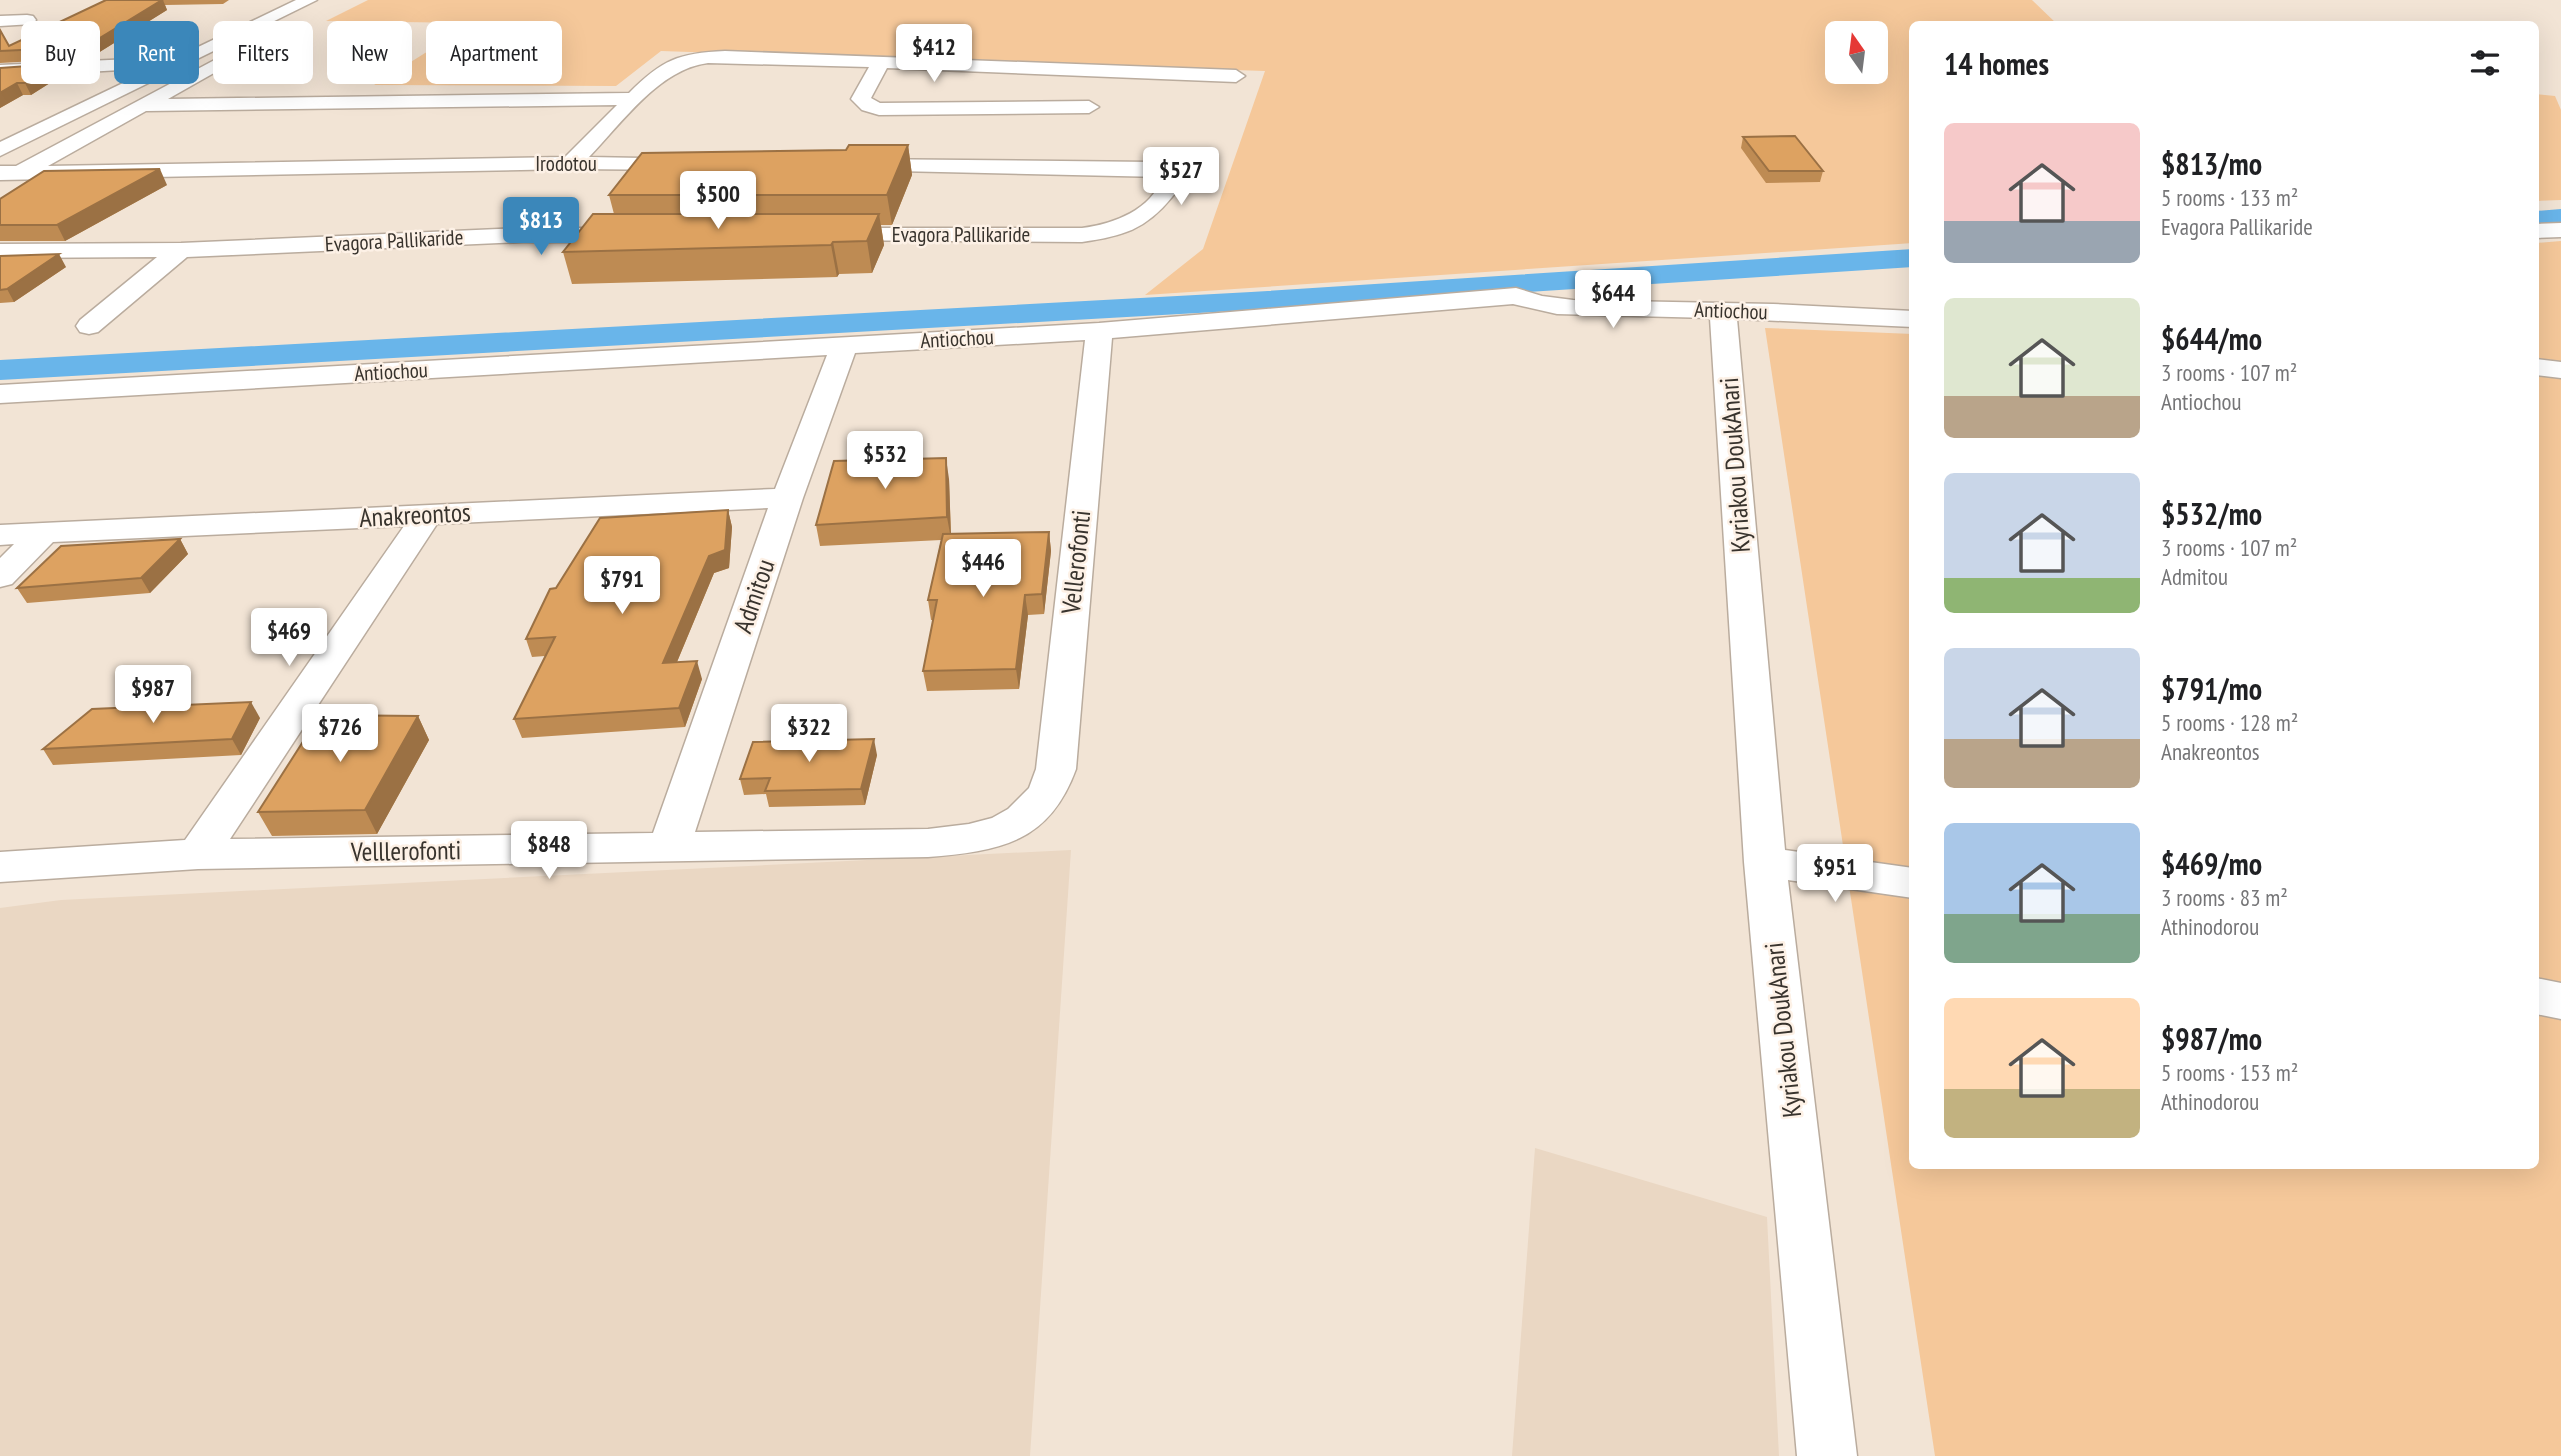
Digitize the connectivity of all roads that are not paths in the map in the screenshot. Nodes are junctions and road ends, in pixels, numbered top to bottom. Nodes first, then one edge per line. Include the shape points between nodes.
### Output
1 (271, 0) edge
2 (309, 0) edge
3 (27, 20) dead end
4 (0, 21) edge
5 (199, 34) edge
6 (114, 62) edge
7 (881, 62) junction
8 (213, 66) edge
9 (0, 71) edge
10 (114, 74) edge
11 (1236, 76) dead end
12 (631, 99) junction
13 (142, 105) junction
14 (1090, 107) dead end
15 (0, 131) edge
16 (0, 150) edge
17 (571, 163) junction
18 (705, 164) edge
19 (841, 165) edge
20 (10, 173) edge
21 (0, 184) edge
22 (2561, 230) edge
23 (2539, 231) edge
24 (649, 235) edge
25 (803, 235) edge
26 (181, 250) junction
27 (0, 251) edge
28 (1723, 310) junction
29 (1909, 319) edge
30 (89, 326) dead end
31 (1099, 331) junction
32 (844, 346) junction
33 (2539, 367) edge
34 (2561, 370) edge
35 (0, 394) edge
36 (787, 498) junction
37 (428, 514) junction
38 (43, 534) junction
39 (0, 535) edge
40 (0, 577) edge
41 (1048, 792) joint
42 (669, 848) junction
43 (198, 854) junction
44 (1765, 862) junction
45 (0, 867) edge
46 (1909, 882) edge
47 (2539, 997) edge
48 (2561, 1001) edge
49 (1827, 1456) edge

1 - 5 street
2 - 16 street
3 - 4 street
6 - 9 street
7 - 11 street
7 - 12 street via 697,58 672,64
7 - 14 street via 861,99 879,109
8 - 13 street
10 - 15 street
12 - 13 street
12 - 17 street
13 - 20 street
17 - 18 street, Irodotou
17 - 20 street, Irodotou
19 - 25 street, Evagora Pallikaride via 1132,167 1174,174 1147,215 1114,232
20 - 21 street
22 - 23 street
24 - 26 street, Evagora Pallikaride via 523,235
26 - 27 street, Evagora Pallikaride
26 - 30 street
28 - 29 street, Antiochou
28 - 31 street, Antiochou via 1566,305 1516,296
28 - 44 street, Kyriakou DoukAnari
31 - 32 street, Antiochou
31 - 41 street, Vellerofonti via 1056,769
32 - 35 street, Antiochou
32 - 36 street, Admitou
33 - 34 street
36 - 37 street, Anakreontos
36 - 42 street, Admitou
37 - 38 street, Anakreontos
37 - 43 street
38 - 39 street, Anakreontos
38 - 40 street
41 - 42 street, Velllerofonti via 1014,825 979,838
42 - 43 street, Velllerofonti
43 - 45 street, Velllerofonti
44 - 46 street
44 - 49 street, Kyriakou DoukAnari
47 - 48 street

